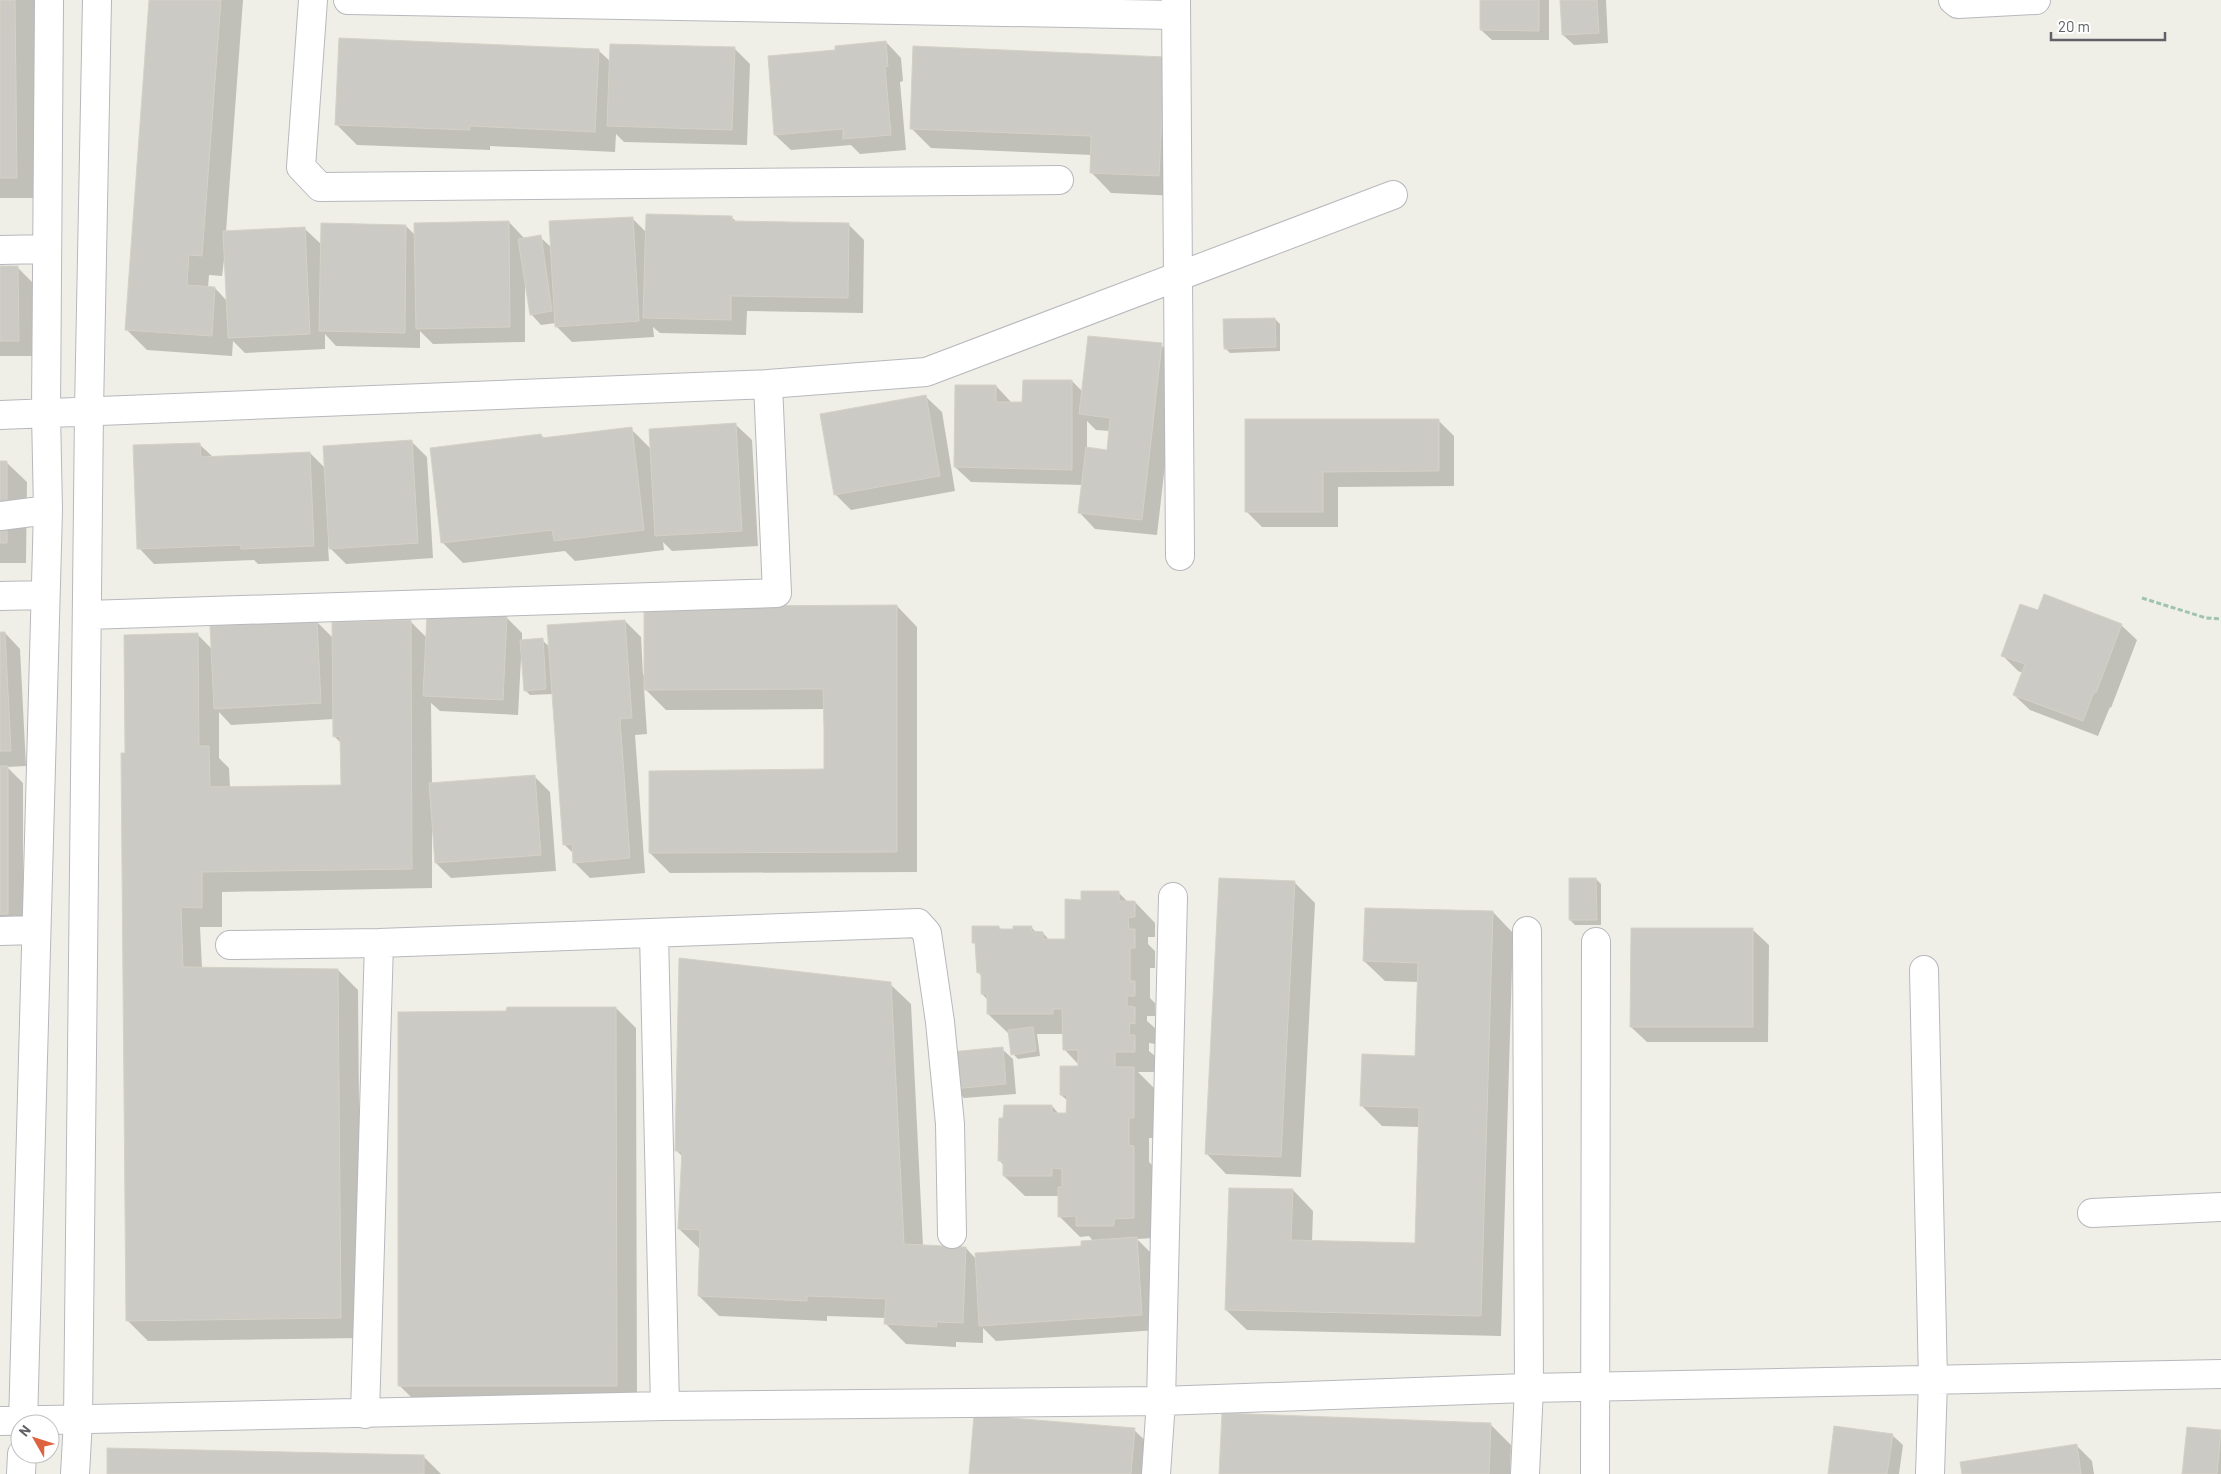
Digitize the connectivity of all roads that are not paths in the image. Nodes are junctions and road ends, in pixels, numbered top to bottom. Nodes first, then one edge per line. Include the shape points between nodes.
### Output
1 (49, 0) edge
2 (96, 0) edge
3 (313, 0) edge
4 (348, 0) edge
5 (1953, 0) edge
6 (2036, 0) edge
7 (1176, 7) edge
8 (1059, 180) dead end
9 (1393, 195) dead end
10 (46, 249) junction
11 (0, 250) edge
12 (1178, 277) junction
13 (768, 384) junction
14 (89, 412) junction
15 (46, 413) junction
16 (0, 415) edge
17 (48, 510) junction
18 (0, 516) edge
19 (1180, 556) dead end
20 (44, 595) junction
21 (0, 596) edge
22 (87, 616) junction
23 (1173, 897) dead end
24 (36, 930) junction
25 (0, 931) edge
26 (1527, 931) dead end
27 (654, 934) junction
28 (1596, 942) dead end
29 (379, 943) junction
30 (230, 945) dead end
31 (1924, 970) dead end
32 (2221, 1207) edge
33 (2092, 1213) dead end
34 (952, 1234) dead end
35 (2221, 1374) edge
36 (1933, 1381) junction
37 (1596, 1387) junction
38 (1529, 1388) junction
39 (1161, 1401) junction
40 (665, 1406) junction
41 (16, 1414) edge
42 (365, 1414) junction
43 (78, 1420) junction
44 (60, 1421) edge
45 (75, 1474) edge
46 (1156, 1474) edge
47 (1525, 1474) edge
48 (1594, 1474) edge
49 (1930, 1474) edge

1 - 10 street
2 - 14 street
3 - 8 street via 301,167 320,187
4 - 7 street
5 - 6 street via 1958,4
7 - 12 street
9 - 12 street
10 - 11 street
10 - 15 street
12 - 13 street via 926,372
12 - 19 street
13 - 14 street
13 - 22 street via 777,593
14 - 15 street
14 - 22 street
15 - 16 street
15 - 17 street
17 - 18 street
17 - 20 street
20 - 21 street
20 - 24 street
22 - 43 street
23 - 39 street
24 - 25 street
24 - 41 street
26 - 38 street
27 - 29 street
27 - 34 street via 910,922 924,927 940,1022 950,1124
27 - 40 street
28 - 37 street
29 - 30 street
29 - 42 street
31 - 36 street
32 - 33 street
35 - 36 street
36 - 37 street
36 - 49 street
37 - 38 street
37 - 48 street
38 - 39 street
38 - 47 street
39 - 40 street
39 - 46 street
40 - 42 street
42 - 43 street
43 - 44 street
43 - 45 street

